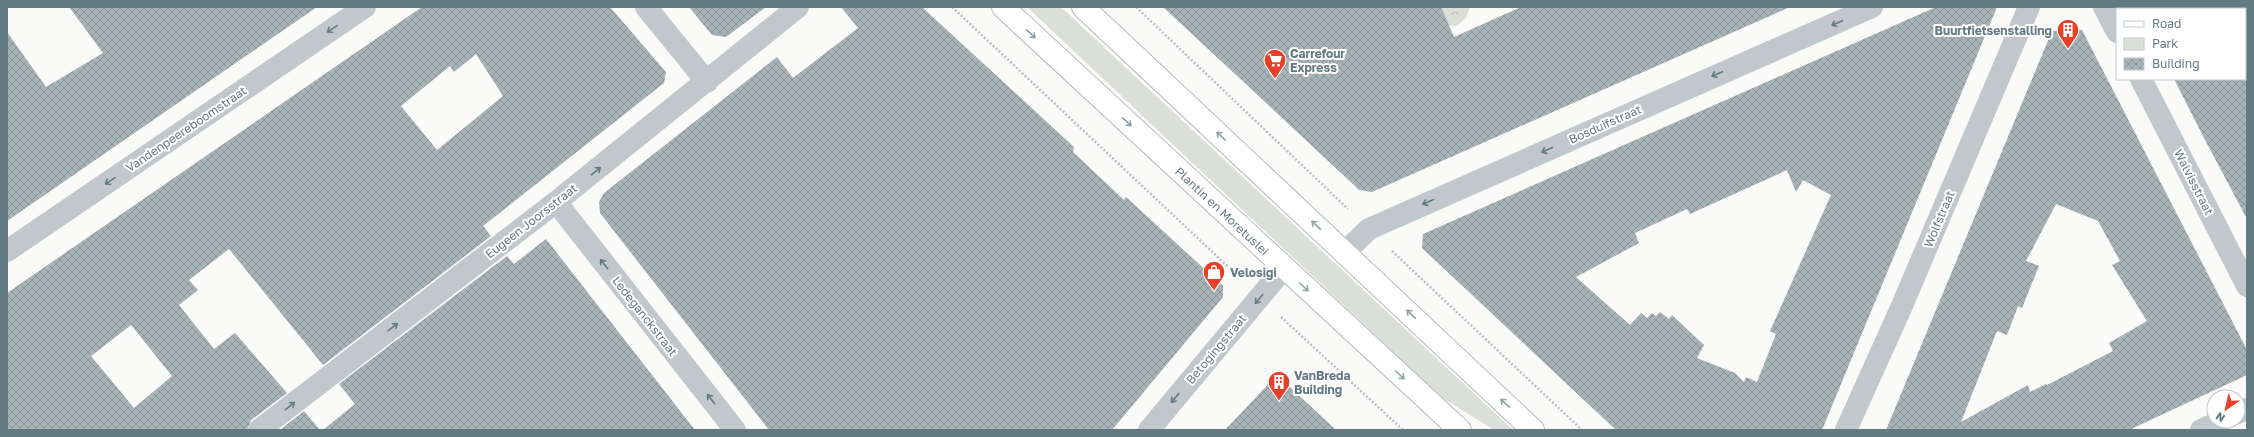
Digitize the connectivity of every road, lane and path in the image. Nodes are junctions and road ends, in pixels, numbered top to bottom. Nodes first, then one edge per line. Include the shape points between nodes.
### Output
1 (365, 7) edge
2 (646, 7) edge
3 (798, 7) edge
4 (952, 7) edge
5 (1003, 7) edge
6 (1083, 7) edge
7 (1872, 7) edge
8 (2029, 7) edge
9 (2104, 7) edge
10 (2116, 30) edge
11 (2142, 80) edge
12 (707, 82) junction
13 (556, 202) junction
14 (7, 251) edge
15 (1345, 252) junction
16 (1284, 268) junction
17 (2247, 286) edge
18 (1260, 297) junction
19 (259, 430) edge
20 (735, 430) edge
21 (1149, 430) edge
22 (1403, 430) edge
23 (1460, 430) edge
24 (1534, 430) edge
25 (1846, 430) edge

1 -> 14 street, Vandenpeereboomstraat
2 - 12 street
3 - 12 street, Eugeen Joorsstraat
4 - 18 path
5 -> 16 main road, Plantin en Moretuslei
15 -> 6 main road
7 -> 15 street, Bosduifstraat via 1369,229
8 - 25 street, Wolfstraat via 1901,308
9 - 10 street
11 - 17 street, Walvisstraat
13 -> 12 street, Eugeen Joorsstraat
19 -> 13 street, Eugeen Joorsstraat
20 -> 13 street, Ledeganckstraat
24 -> 15 main road
16 - 18 street, Betogingstraat
16 -> 23 main road, Plantin en Moretuslei
18 -> 21 street, Betogingstraat
18 - 22 path

